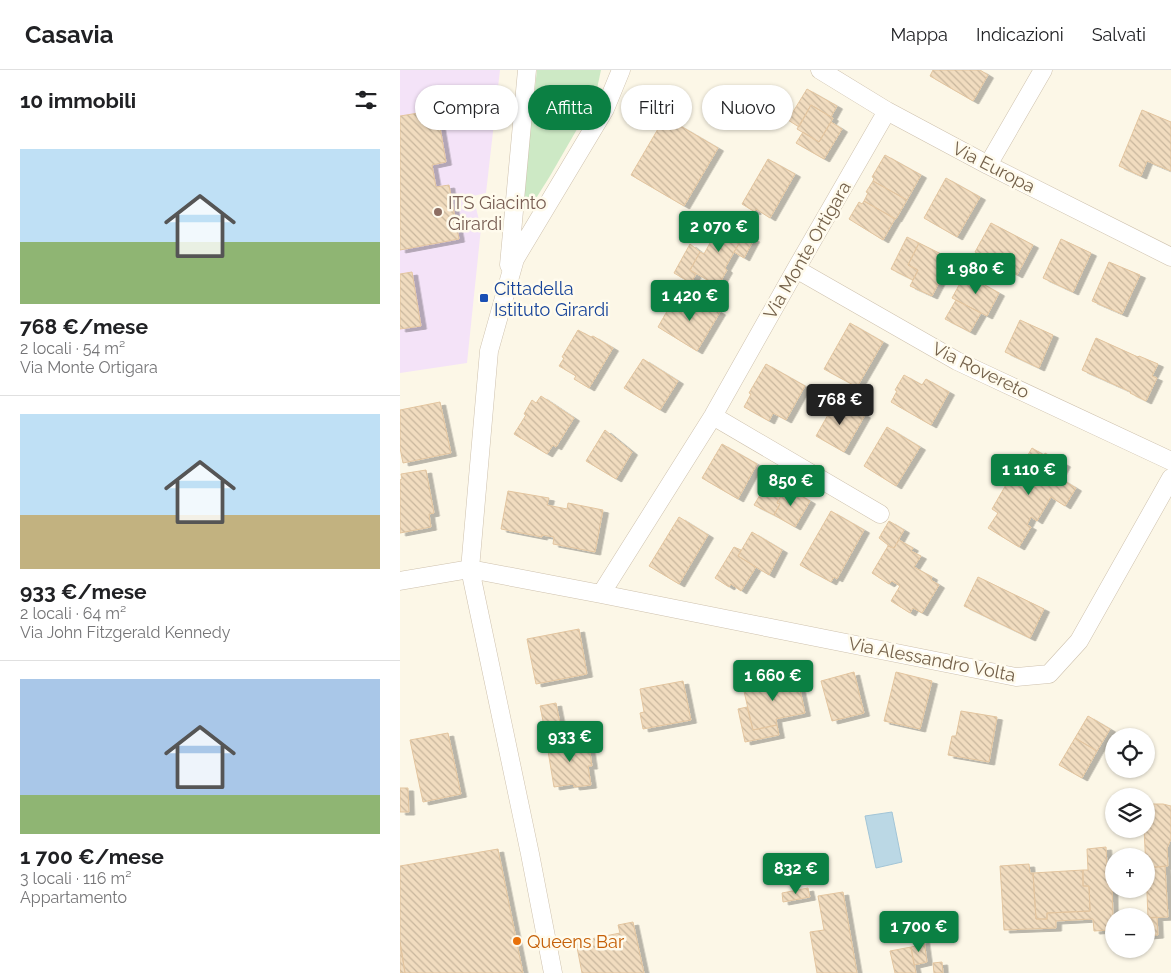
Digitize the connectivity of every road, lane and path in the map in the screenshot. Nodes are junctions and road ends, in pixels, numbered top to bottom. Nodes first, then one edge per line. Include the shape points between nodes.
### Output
1 (527, 70) edge
2 (622, 70) edge
3 (820, 70) edge
4 (1043, 70) edge
5 (887, 111) junction
6 (988, 165) junction
7 (1171, 257) edge
8 (796, 269) junction
9 (508, 285) junction
10 (713, 416) junction
11 (1171, 461) edge
12 (1171, 478) edge
13 (880, 514) dead end
14 (470, 568) junction
15 (400, 581) edge
16 (601, 594) junction
17 (553, 973) edge

1 - 9 street
2 - 9 street via 605,110 515,259
3 - 5 street, Via Europa
4 - 6 street
5 - 6 street, Via Europa
5 - 8 street, Via Monte Ortigara
6 - 7 street, Via Europa
8 - 10 street, Via Monte Ortigara
8 - 11 street, Via Rovereto via 957,360
9 - 14 street via 489,352
10 - 13 street
10 - 16 street, Via Monte Ortigara
12 - 16 street, Via Alessandro Volta via 1079,641 1049,674 1016,677
14 - 15 street
14 - 16 street, Via Alessandro Volta
14 - 17 street

